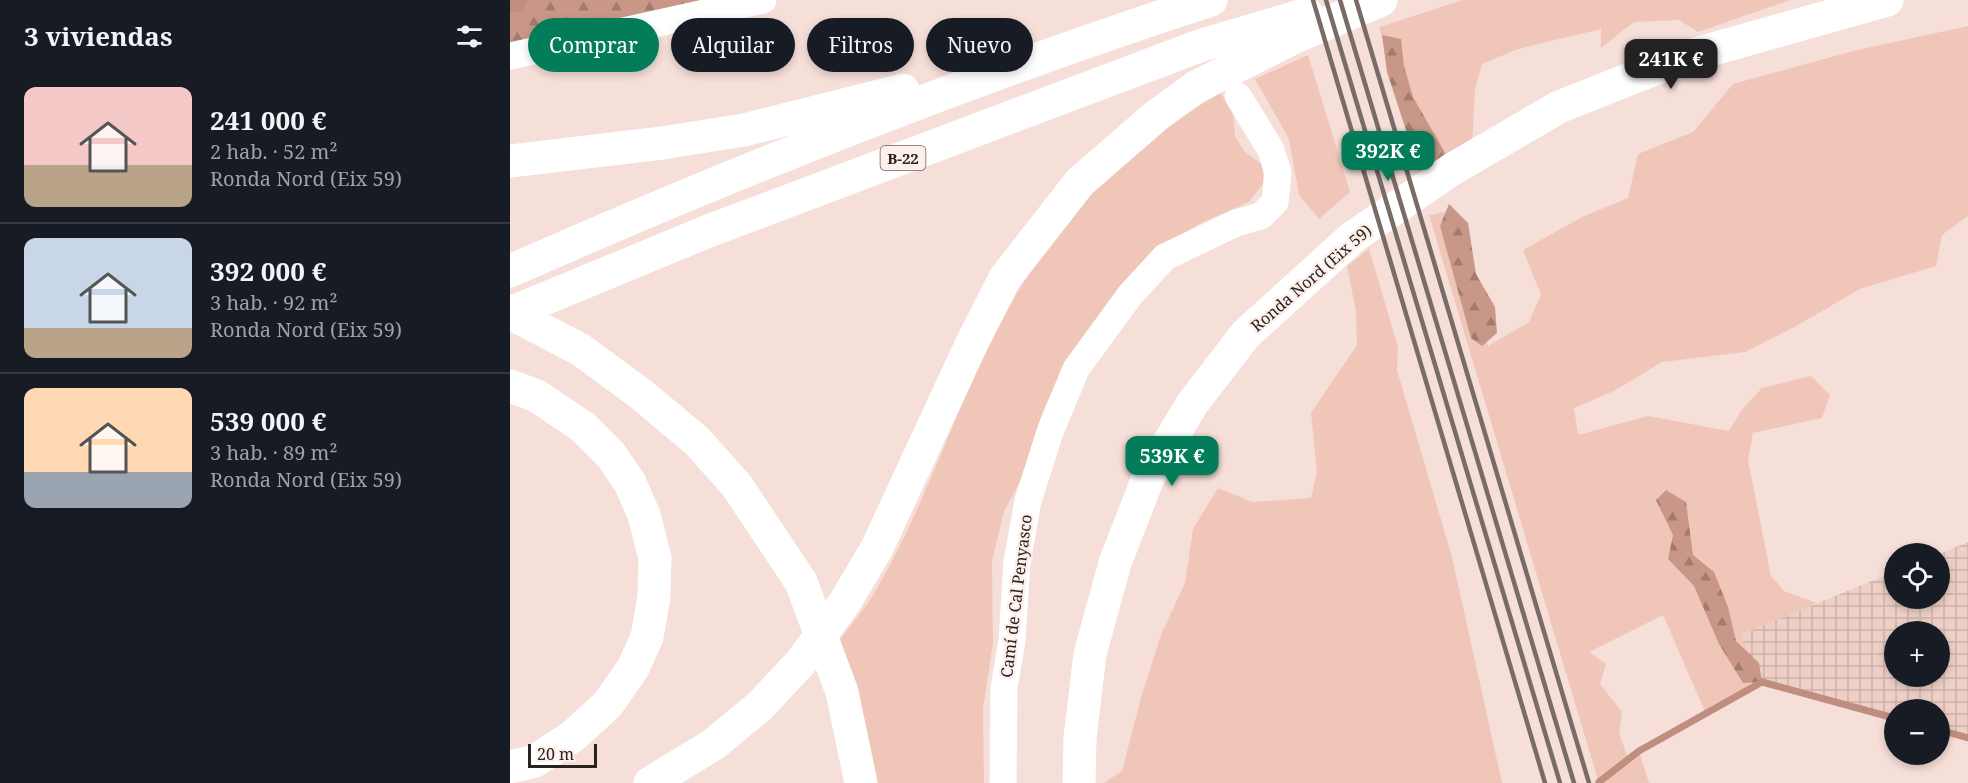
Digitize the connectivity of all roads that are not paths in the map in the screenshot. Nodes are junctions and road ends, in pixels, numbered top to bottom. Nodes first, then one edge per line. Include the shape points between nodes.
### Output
1 (763, 0) edge
2 (1211, 0) edge
3 (1355, 0) edge
4 (1381, 0) edge
5 (1887, 0) edge
6 (1065, 49) junction
7 (510, 56) edge
8 (1238, 96) dead end
9 (510, 161) edge
10 (510, 271) edge
11 (510, 313) edge
12 (510, 386) edge
13 (510, 767) edge
14 (650, 783) edge
15 (861, 783) edge
16 (1003, 783) edge
17 (1079, 783) edge

1 - 7 street
2 - 6 main road
3 - 11 main road, B-22 via 1202,45 711,230
4 - 14 main road via 1295,37 1196,87 1080,182 1005,278 877,548 845,602 801,662 761,705 714,744
5 - 17 main road, Ronda Nord (Eix 59) via 1685,57 1559,107 1451,170 1353,237 1246,334 1192,404 1148,478 1115,563 1090,654
6 - 9 main road via 744,130
6 - 10 main road via 796,151
8 - 16 street, Camí de Cal Penyasco via 1271,150 1278,173 1275,202 1261,216 1236,223 1165,257 1076,369 1028,501 1017,562 1012,641 1004,688
11 - 15 main road via 582,350 642,395 697,441 737,486 801,582 842,692
12 - 13 main road via 537,396 565,414 611,455 630,483 644,515 654,558 654,597 647,637 633,668 608,704 573,736 535,761

